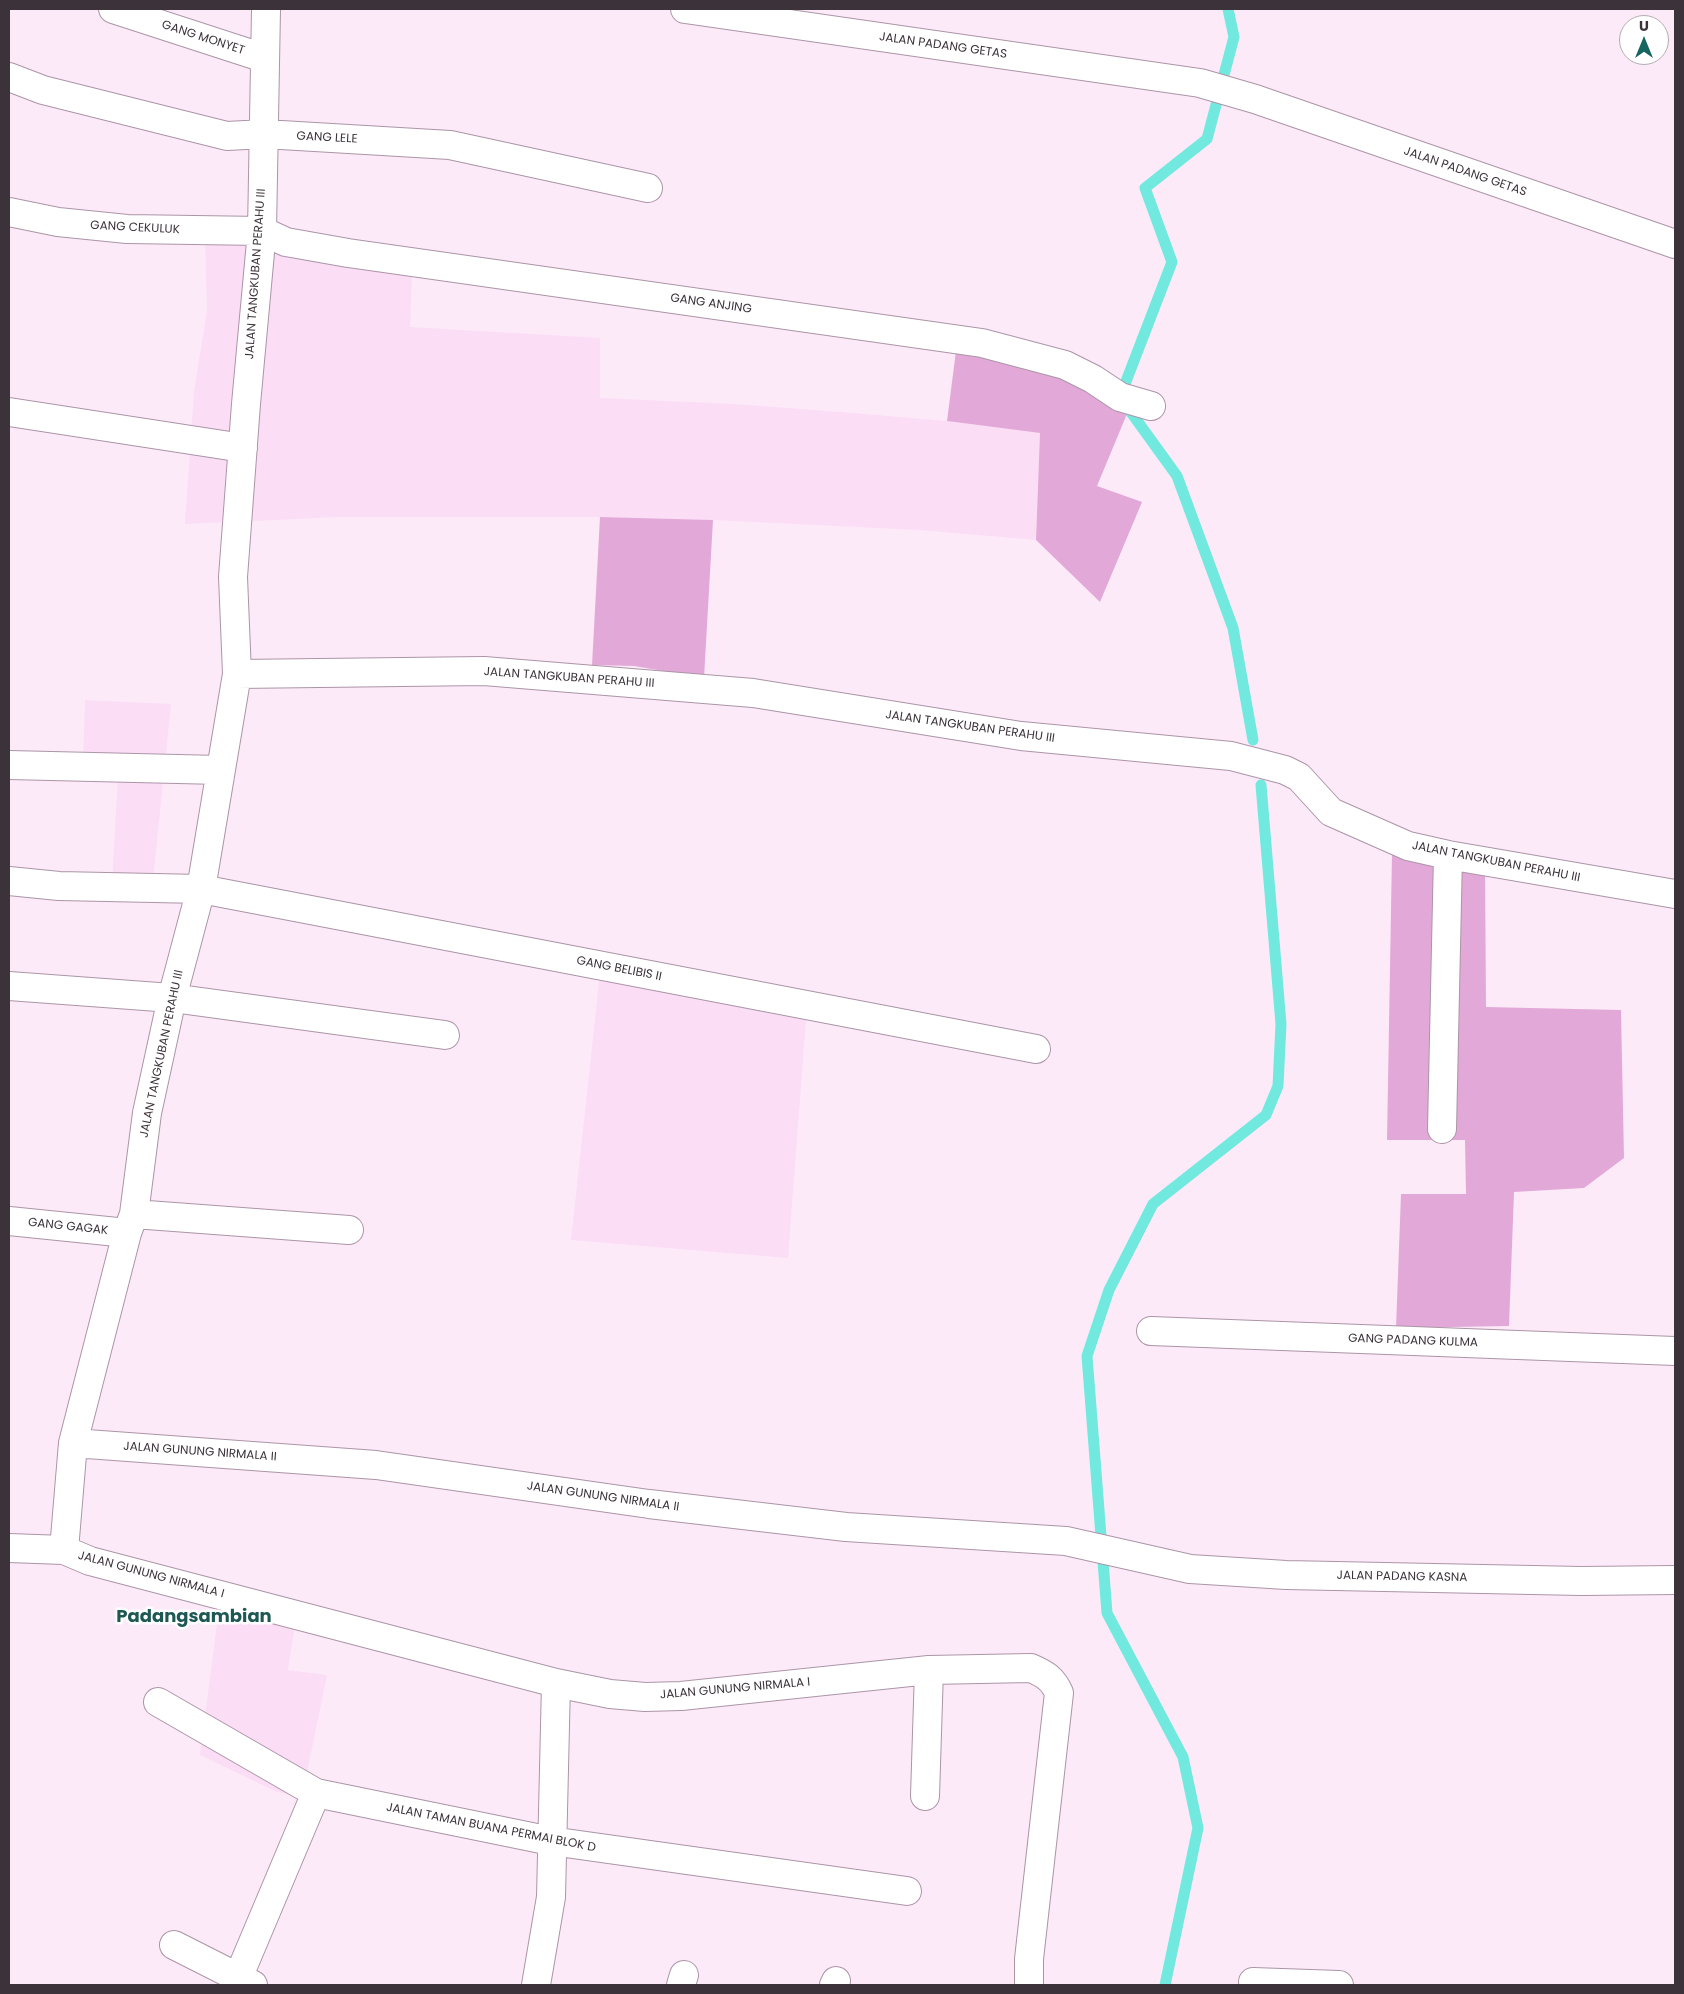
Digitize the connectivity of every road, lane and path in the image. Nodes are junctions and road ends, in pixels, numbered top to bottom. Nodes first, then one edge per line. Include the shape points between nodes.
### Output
1 (113, 9) edge
2 (266, 9) edge
3 (685, 9) edge
4 (264, 58) junction
5 (9, 77) edge
6 (264, 134) junction
7 (648, 188) dead end
8 (9, 212) edge
9 (262, 231) junction
10 (1675, 244) edge
11 (1151, 406) dead end
12 (9, 412) edge
13 (243, 448) junction
14 (237, 674) junction
15 (9, 765) edge
16 (220, 770) junction
17 (1448, 855) junction
18 (9, 881) edge
19 (201, 889) junction
20 (1675, 894) edge
21 (9, 986) edge
22 (172, 998) junction
23 (444, 1035) dead end
24 (1036, 1049) dead end
25 (1442, 1129) dead end
26 (9, 1221) edge
27 (130, 1223) junction
28 (349, 1230) dead end
29 (1151, 1331) dead end
30 (1675, 1351) edge
31 (73, 1443) junction
32 (9, 1548) edge
33 (64, 1550) junction
34 (1132, 1555) joint
35 (1675, 1580) edge
36 (929, 1670) junction
37 (556, 1682) junction
38 (158, 1702) dead end
39 (316, 1793) junction
40 (925, 1796) dead end
41 (551, 1842) junction
42 (907, 1891) dead end
43 (174, 1945) dead end
44 (245, 1982) edge
45 (1253, 1982) dead end
46 (536, 1985) edge
47 (1029, 1985) edge
48 (1339, 1985) edge

1 - 4 street, GANG MONYET
2 - 4 street, JALAN TANGKUBAN PERAHU III
3 - 10 street, JALAN PADANG GETAS via 1200,83 1255,99
4 - 6 street, JALAN TANGKUBAN PERAHU III
5 - 6 street, GANG LELE via 43,90 227,136
6 - 7 street, GANG LELE via 450,145
6 - 9 street, JALAN TANGKUBAN PERAHU III
8 - 9 street, GANG CEKULUK via 58,222 128,230
9 - 11 street, GANG ANJING via 286,242 348,252 982,343 1065,365 1120,397
9 - 13 street, JALAN TANGKUBAN PERAHU III
12 - 13 street
13 - 14 street, JALAN TANGKUBAN PERAHU III via 233,577
14 - 16 street, JALAN TANGKUBAN PERAHU III
14 - 17 street, JALAN TANGKUBAN PERAHU III via 484,671 743,692 1021,736 1231,756 1285,770 1299,778 1331,812 1408,846
15 - 16 street
16 - 19 street, JALAN TANGKUBAN PERAHU III
17 - 20 street, JALAN TANGKUBAN PERAHU III
17 - 25 street
18 - 19 street, GANG BELIBIS II via 59,886
19 - 22 street, JALAN TANGKUBAN PERAHU III
19 - 24 street, GANG BELIBIS II
21 - 22 street
22 - 23 street
22 - 27 street, JALAN TANGKUBAN PERAHU III via 147,1113
26 - 27 street, GANG GAGAK
27 - 28 street, GANG GAGAK
27 - 31 street, JALAN TANGKUBAN PERAHU III
29 - 30 street, GANG PADANG KULMA
31 - 33 street, JALAN TANGKUBAN PERAHU III
31 - 34 street, JALAN GUNUNG NIRMALA II via 376,1465 649,1504 846,1527 1066,1541
32 - 33 street
33 - 37 street, JALAN GUNUNG NIRMALA I via 90,1561
34 - 35 street, JALAN PADANG KASNA via 1190,1569 1240,1573 1580,1581
36 - 37 street, JALAN GUNUNG NIRMALA I via 654,1697 610,1694
36 - 40 street
36 - 47 street, JALAN GUNUNG NIRMALA I via 1031,1668 1055,1683 1059,1693 1029,1959
37 - 41 street
38 - 39 street, JALAN TAMAN BUANA PERMAI BLOK D
39 - 41 street, JALAN TAMAN BUANA PERMAI BLOK D
39 - 44 street
41 - 42 street, JALAN TAMAN BUANA PERMAI BLOK D
41 - 46 street via 551,1897
43 - 44 street
45 - 48 street

